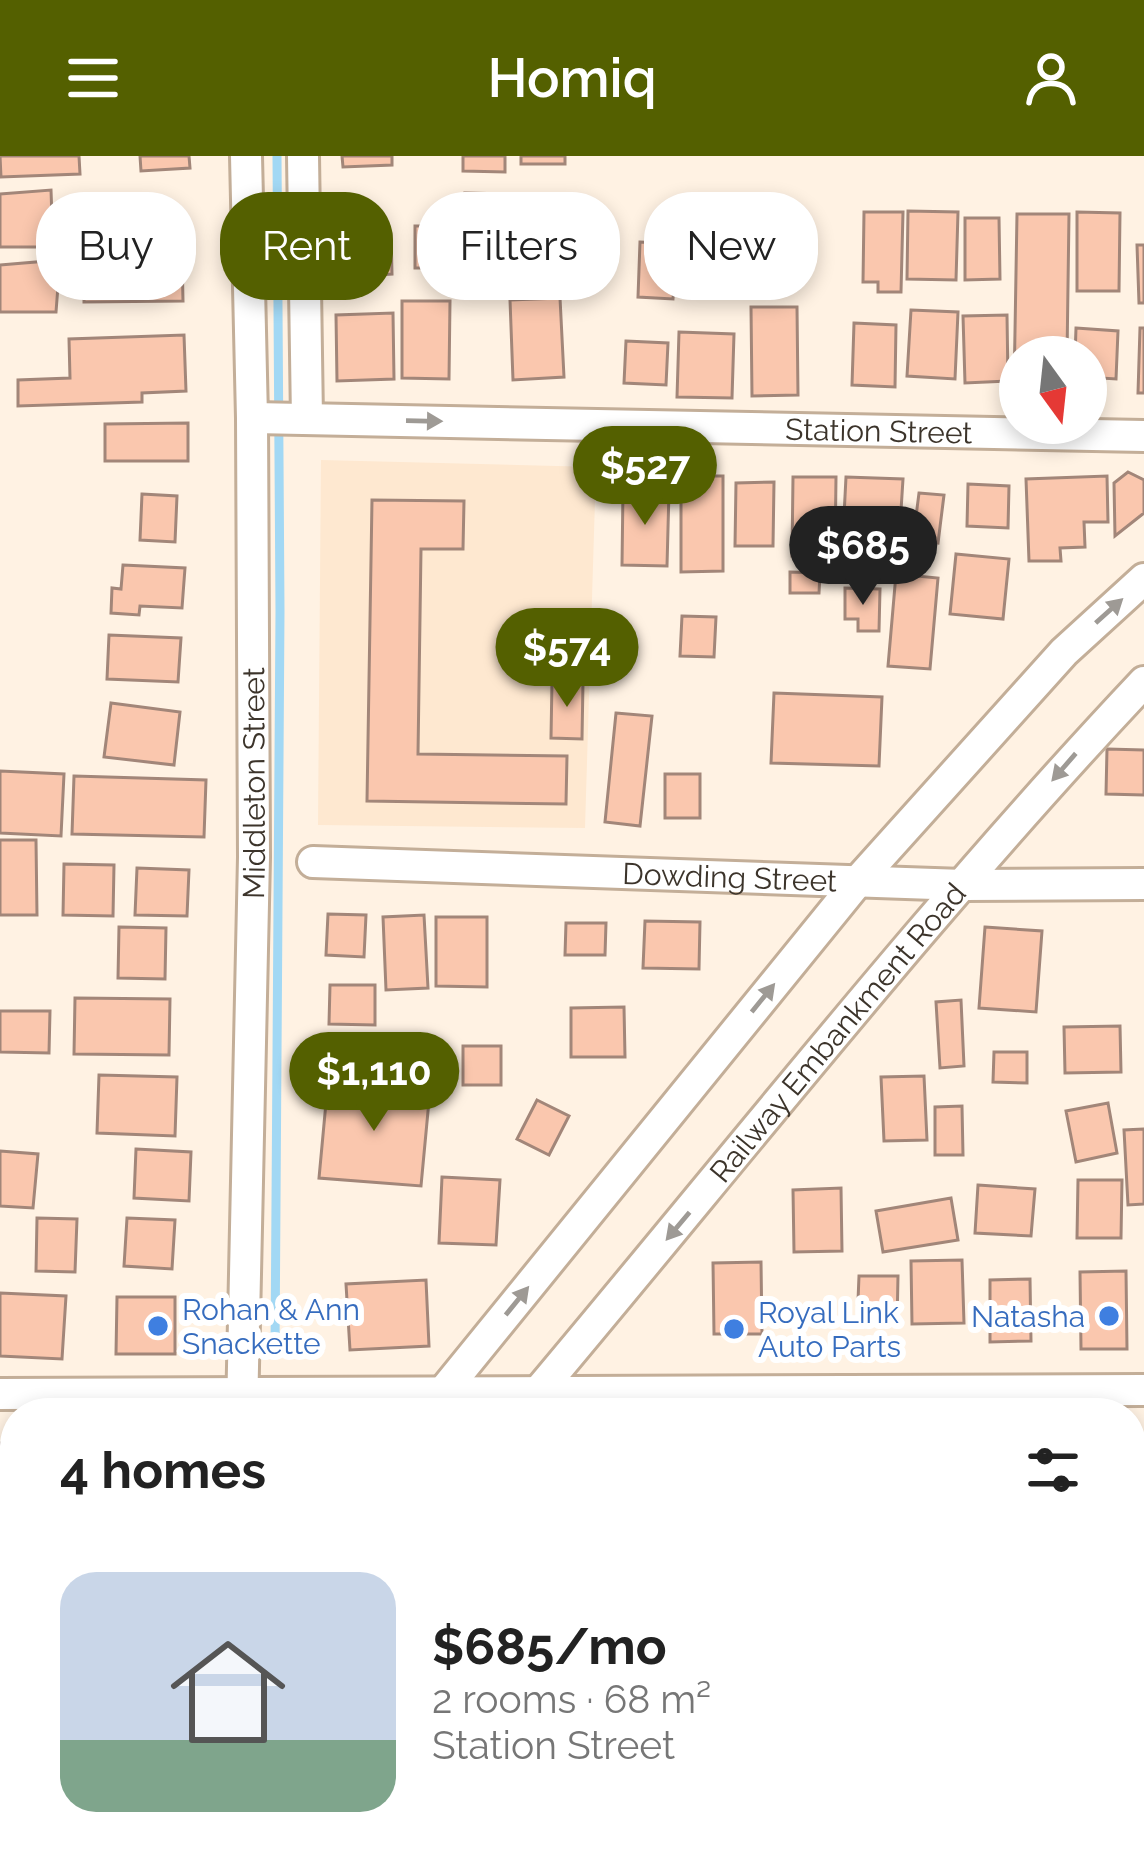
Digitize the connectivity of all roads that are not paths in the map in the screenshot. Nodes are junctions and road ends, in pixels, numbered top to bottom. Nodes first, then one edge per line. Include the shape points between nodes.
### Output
1 (246, 156) edge
2 (303, 156) edge
3 (252, 418) junction
4 (307, 418) junction
5 (1144, 436) edge
6 (1144, 579) edge
7 (1144, 682) edge
8 (313, 862) dead end
9 (858, 881) junction
10 (1144, 884) edge
11 (963, 885) junction
12 (1144, 1390) edge
13 (443, 1392) junction
14 (538, 1392) junction
15 (0, 1394) edge
16 (97, 1398) edge
17 (242, 1398) edge
18 (342, 1398) edge

1 - 3 street, Middleton Street
2 - 4 street
3 - 4 street, Station Street
3 - 17 street, Middleton Street via 254,857
4 -> 5 street, Station Street
9 -> 6 street via 1064,652
7 -> 11 street, Railway Embankment Road
8 - 9 street, Dowding Street
9 - 11 street, Dowding Street
13 -> 9 street
10 - 11 street, Dowding Street
11 -> 14 street, Railway Embankment Road
12 - 14 street
13 - 14 street
13 - 18 street
15 - 16 street

